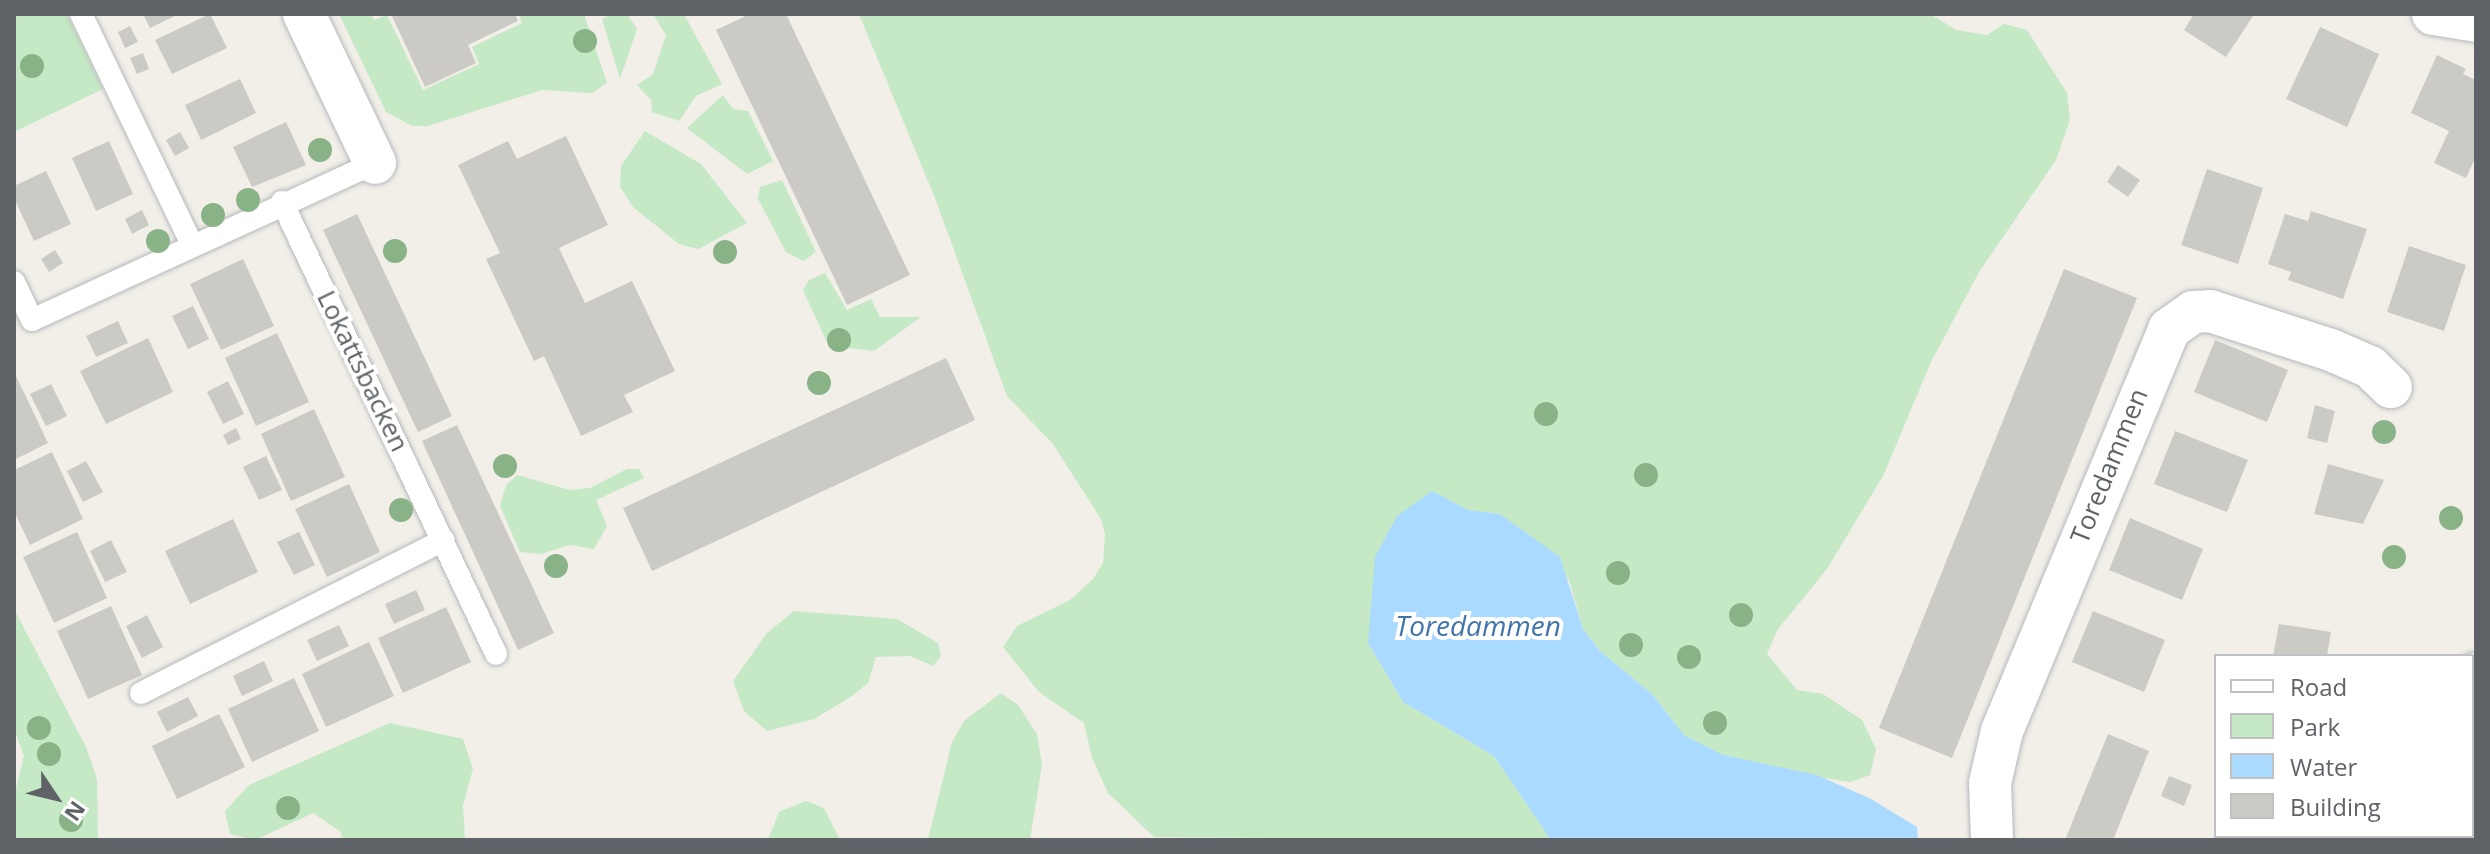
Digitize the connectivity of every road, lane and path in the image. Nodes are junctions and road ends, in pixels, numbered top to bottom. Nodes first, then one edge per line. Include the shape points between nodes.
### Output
1 (81, 14) edge
2 (304, 14) edge
3 (2433, 14) edge
4 (2476, 21) edge
5 (375, 163) joint
6 (282, 202) junction
7 (192, 245) junction
8 (14, 282) edge
9 (2391, 387) dead end
10 (444, 540) junction
11 (496, 654) dead end
12 (141, 693) dead end
13 (1992, 840) edge

1 - 7 lane
2 - 5 street
3 - 4 street
5 - 6 lane
6 - 7 lane
6 - 10 lane, Lokattsbacken
7 - 8 lane via 32,320
9 - 13 street, Toredammen via 2370,367 2331,350 2210,311 2193,312 2169,329 2002,731 1990,783
10 - 11 lane, Lokattsbacken
10 - 12 lane

